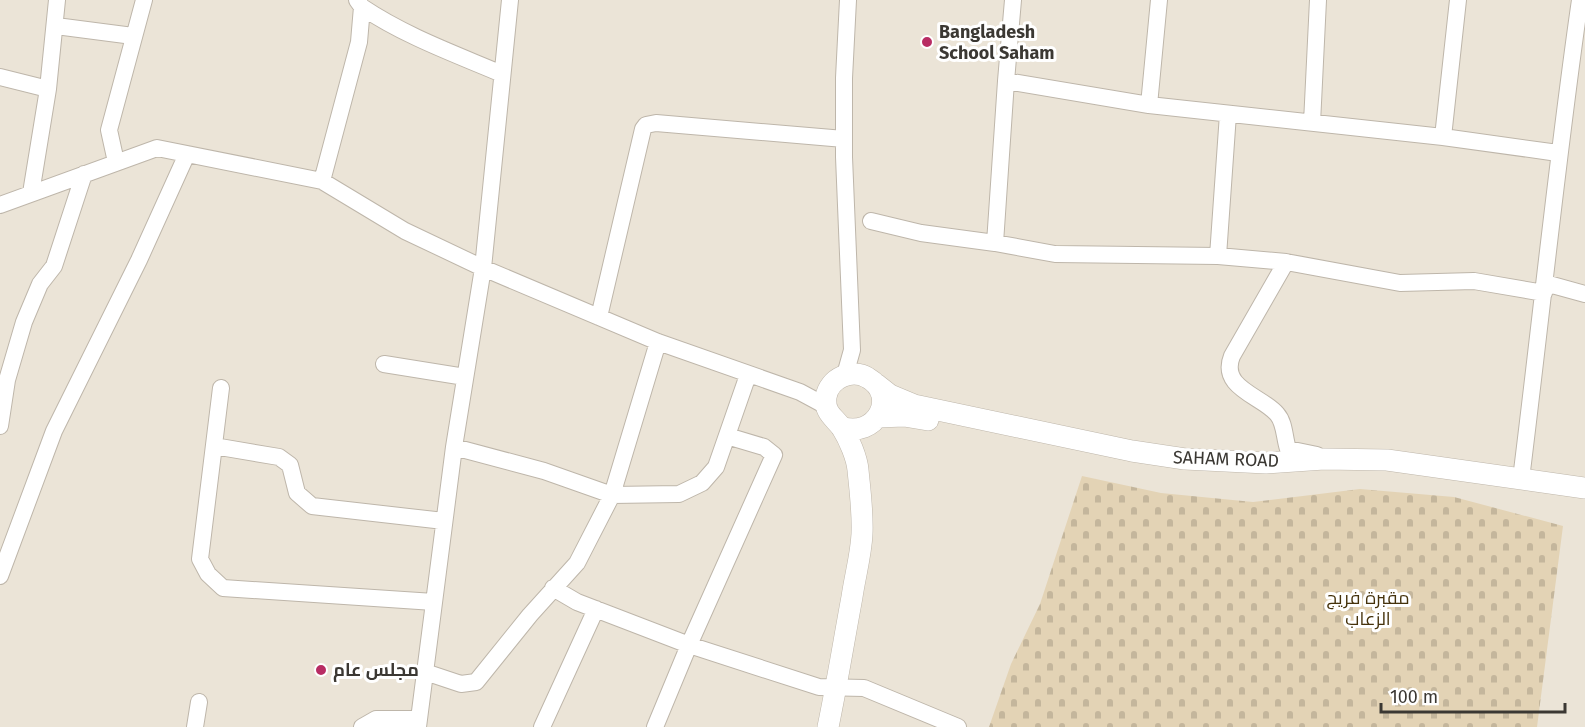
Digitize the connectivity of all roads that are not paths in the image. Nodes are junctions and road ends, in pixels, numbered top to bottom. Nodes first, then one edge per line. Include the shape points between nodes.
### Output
1 (57, 0) edge
2 (144, 0) edge
3 (510, 0) edge
4 (848, 0) edge
5 (1013, 0) edge
6 (1159, 0) edge
7 (1318, 0) edge
8 (1458, 0) edge
9 (1580, 0) edge
10 (359, 4) edge
11 (57, 26) junction
12 (133, 36) junction
13 (502, 74) junction
14 (0, 76) edge
15 (1006, 81) junction
16 (48, 89) junction
17 (1149, 105) junction
18 (1228, 114) junction
19 (1312, 123) junction
20 (1443, 137) junction
21 (844, 139) junction
22 (1558, 153) junction
23 (187, 154) junction
24 (116, 162) junction
25 (84, 174) junction
26 (322, 181) junction
27 (31, 193) junction
28 (0, 205) edge
29 (871, 221) dead end
30 (995, 243) junction
31 (1218, 256) junction
32 (1286, 262) junction
33 (483, 268) junction
34 (1545, 288) junction
35 (1585, 294) edge
36 (599, 317) junction
37 (658, 342) junction
38 (852, 350) junction
39 (384, 364) dead end
40 (748, 375) junction
41 (465, 377) junction
42 (871, 380) junction
43 (221, 388) dead end
44 (834, 390) junction
45 (872, 422) junction
46 (0, 426) edge
47 (841, 427) junction
48 (728, 436) junction
49 (214, 446) junction
50 (454, 447) junction
51 (1338, 459) junction
52 (857, 463) junction
53 (1521, 479) junction
54 (1585, 488) edge
55 (612, 495) junction
56 (1585, 499) edge
57 (444, 521) junction
58 (0, 576) edge
59 (554, 588) junction
60 (434, 602) junction
61 (596, 609) junction
62 (689, 645) junction
63 (425, 672) junction
64 (837, 688) junction
65 (199, 702) dead end
66 (419, 723) edge
67 (195, 727) edge
68 (362, 727) edge
69 (542, 727) edge
70 (656, 727) edge
71 (828, 727) edge
72 (958, 727) edge

1 - 11 street
2 - 12 street
3 - 13 street
4 - 21 street
5 - 15 street
6 - 17 street
7 - 19 street
8 - 20 street
9 - 22 street
10 - 13 street via 417,37
10 - 26 street via 359,42
11 - 12 street
11 - 16 street
12 - 24 street via 109,130
13 - 33 street
14 - 16 street
15 - 17 street
15 - 30 street
16 - 27 street
17 - 18 street
18 - 19 street
18 - 31 street
19 - 20 street
20 - 22 street
21 - 36 street via 646,125
21 - 38 street
22 - 34 street
23 - 24 street via 157,148
23 - 26 street
23 - 58 street via 54,431
24 - 25 street
25 - 27 street
25 - 46 street via 54,266 40,284 24,322 7,380
26 - 33 street via 405,231
27 - 28 street
29 - 30 street via 921,233
30 - 31 street via 1055,254
31 - 32 street
32 - 34 street via 1400,283 1474,280
32 - 51 street via 1233,356 1232,372 1241,388 1276,412 1283,422 1288,449
33 - 36 street
33 - 41 street
34 - 35 street
34 - 53 street
36 - 37 street
37 - 40 street
37 - 55 street
38 - 42 street
38 - 44 street
39 - 41 street
40 - 44 street via 800,392
40 - 48 street
41 - 50 street
42 - 44 main road via 856,374
42 - 45 main road via 881,394 882,405
42 - 51 main road, SAHAM ROAD via 914,405 1148,454 1239,462
43 - 49 street
44 - 47 main road via 834,422
45 - 47 main road via 849,430
45 - 52 main road
45 - 56 main road, SAHAM ROAD via 914,417 1180,471 1254,475 1397,473
47 - 52 main road
48 - 55 street via 716,467 702,483 679,494
48 - 62 street via 774,454
49 - 57 street via 279,457 290,465 297,493 312,506
49 - 60 street via 200,559 208,574 223,588
50 - 55 street via 544,471
50 - 57 street
51 - 53 main road, SAHAM ROAD via 1404,462
52 - 64 main road via 862,534
53 - 54 main road, SAHAM ROAD
55 - 59 street via 577,562
57 - 60 street
59 - 61 street
59 - 63 street via 476,682 461,684
60 - 63 street
61 - 62 street
61 - 69 street
62 - 64 street via 819,687
62 - 70 street
63 - 66 street
64 - 71 main road
64 - 72 street via 864,688
65 - 67 street
66 - 68 street via 376,718

